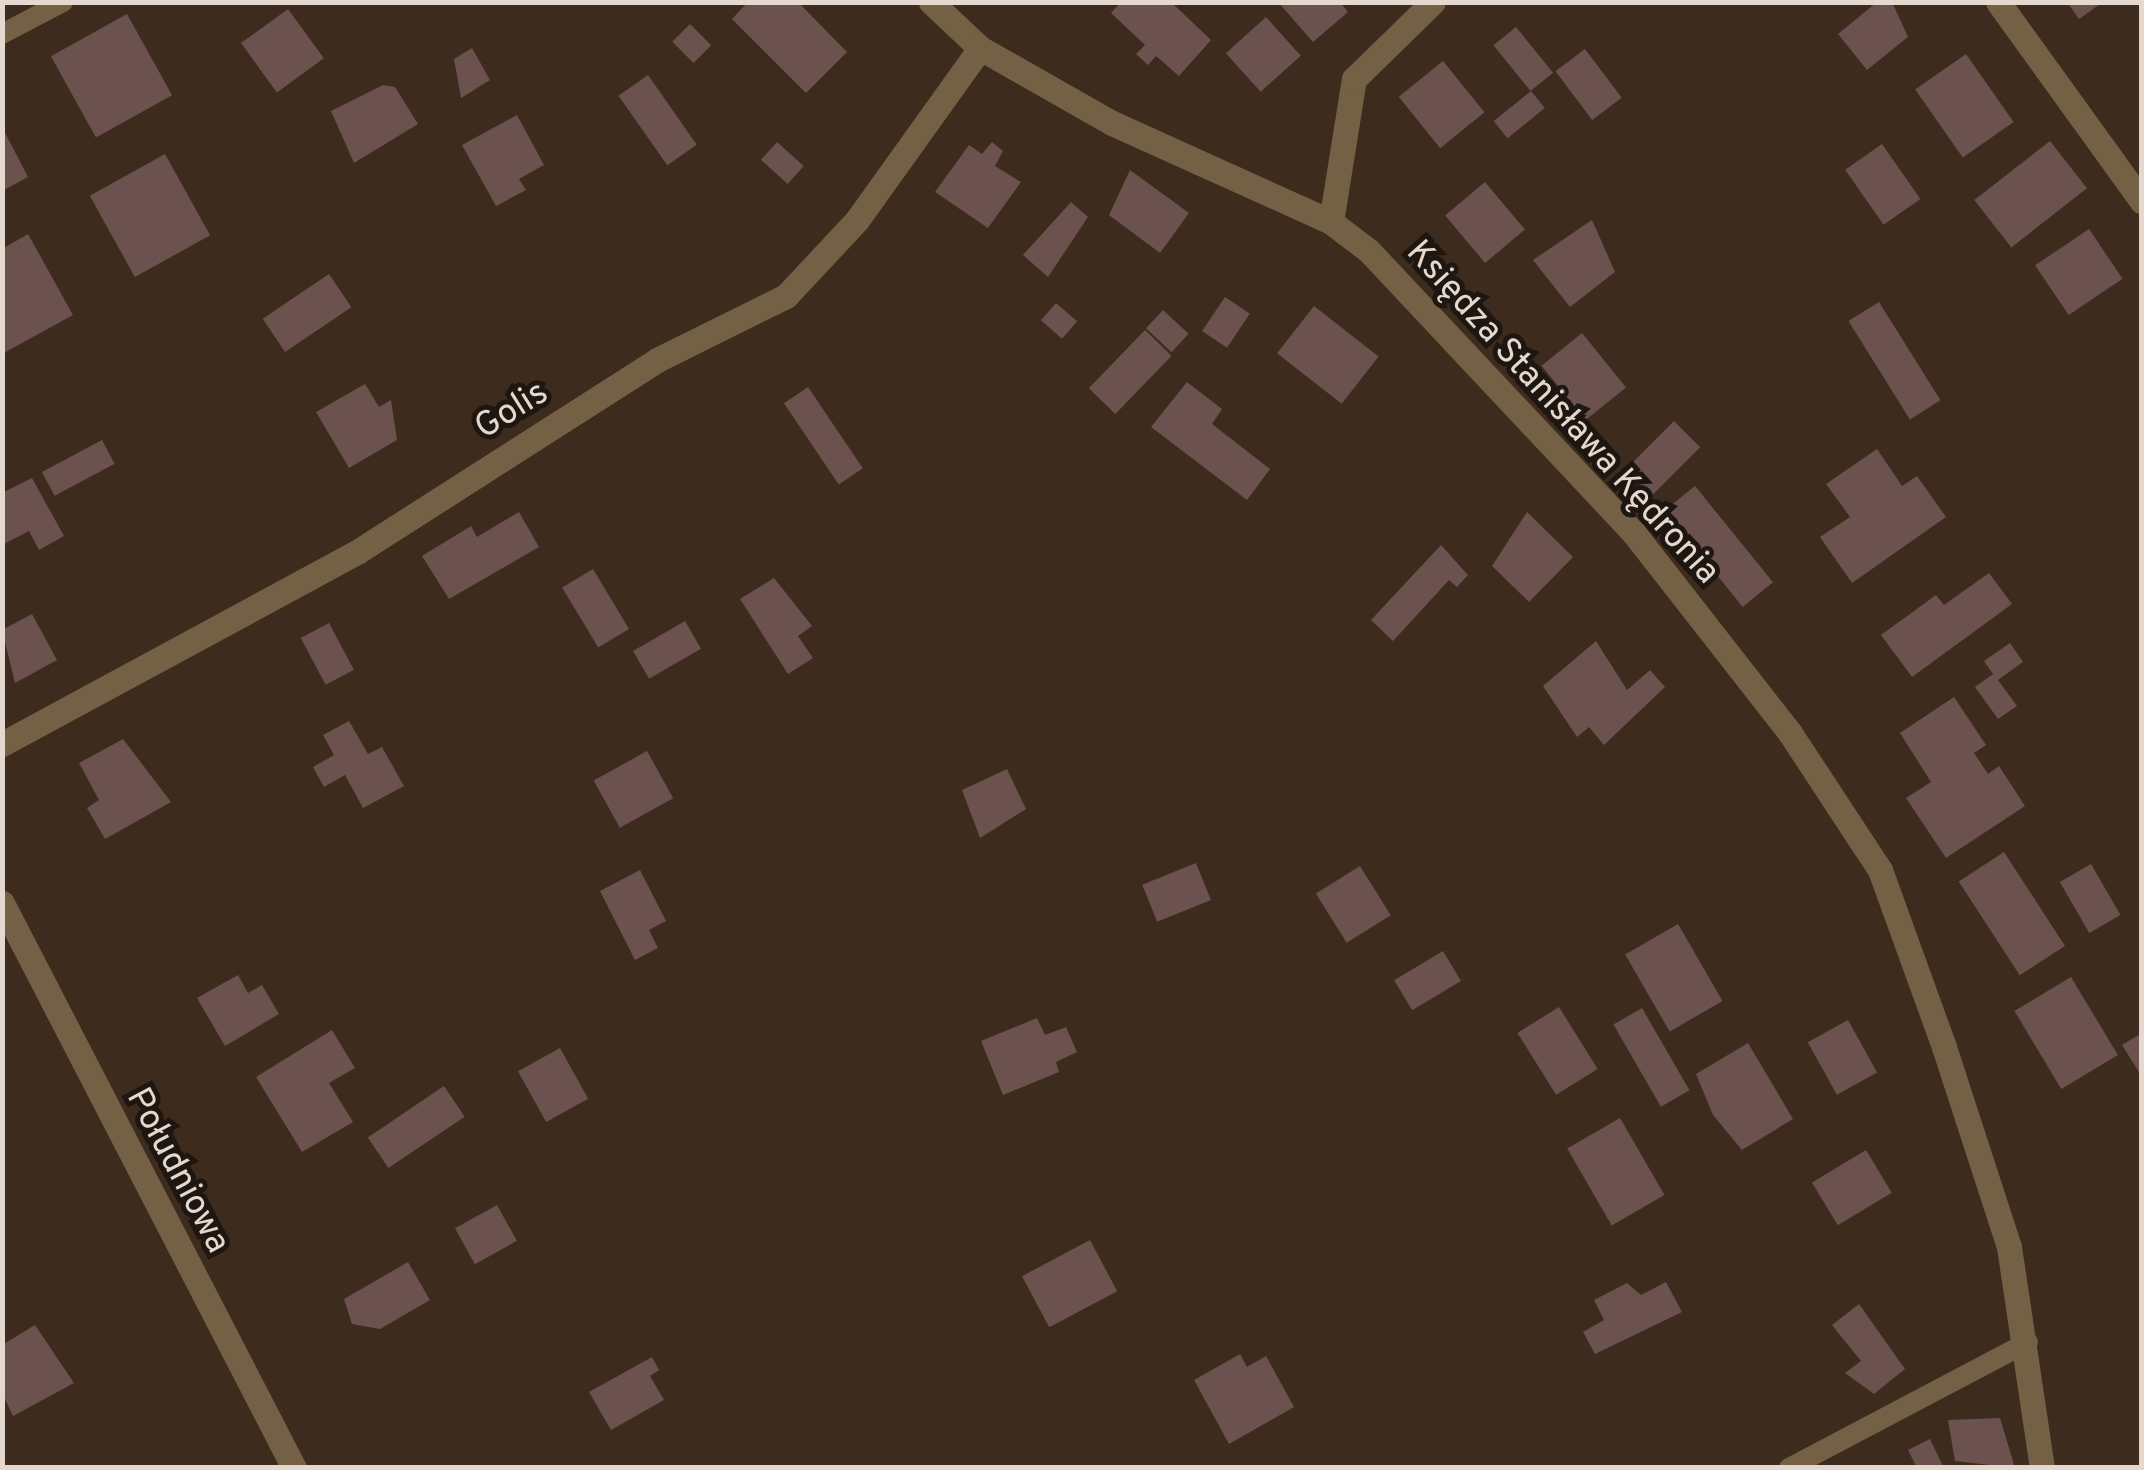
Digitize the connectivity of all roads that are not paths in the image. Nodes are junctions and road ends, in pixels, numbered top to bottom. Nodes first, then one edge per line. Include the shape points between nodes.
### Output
1 (64, 2) edge
2 (931, 2) edge
3 (1433, 2) edge
4 (1998, 2) edge
5 (2, 34) edge
6 (980, 48) junction
7 (2142, 202) edge
8 (1331, 222) junction
9 (2, 744) edge
10 (2, 904) edge
11 (2028, 1342) junction
12 (294, 1468) edge
13 (1789, 1468) edge
14 (2042, 1468) edge

1 - 5 lane
2 - 6 street, Księdza Stanisława Kędronia
3 - 8 street via 1354,80
4 - 7 street
6 - 8 street, Księdza Stanisława Kędronia via 1112,123
6 - 9 street, Golis via 857,220 786,296 657,360 357,552
8 - 11 street, Księdza Stanisława Kędronia via 1370,251 1633,532 1790,732 1880,870 2009,1246
10 - 12 street, Południowa
11 - 13 lane
11 - 14 street, Księdza Stanisława Kędronia

